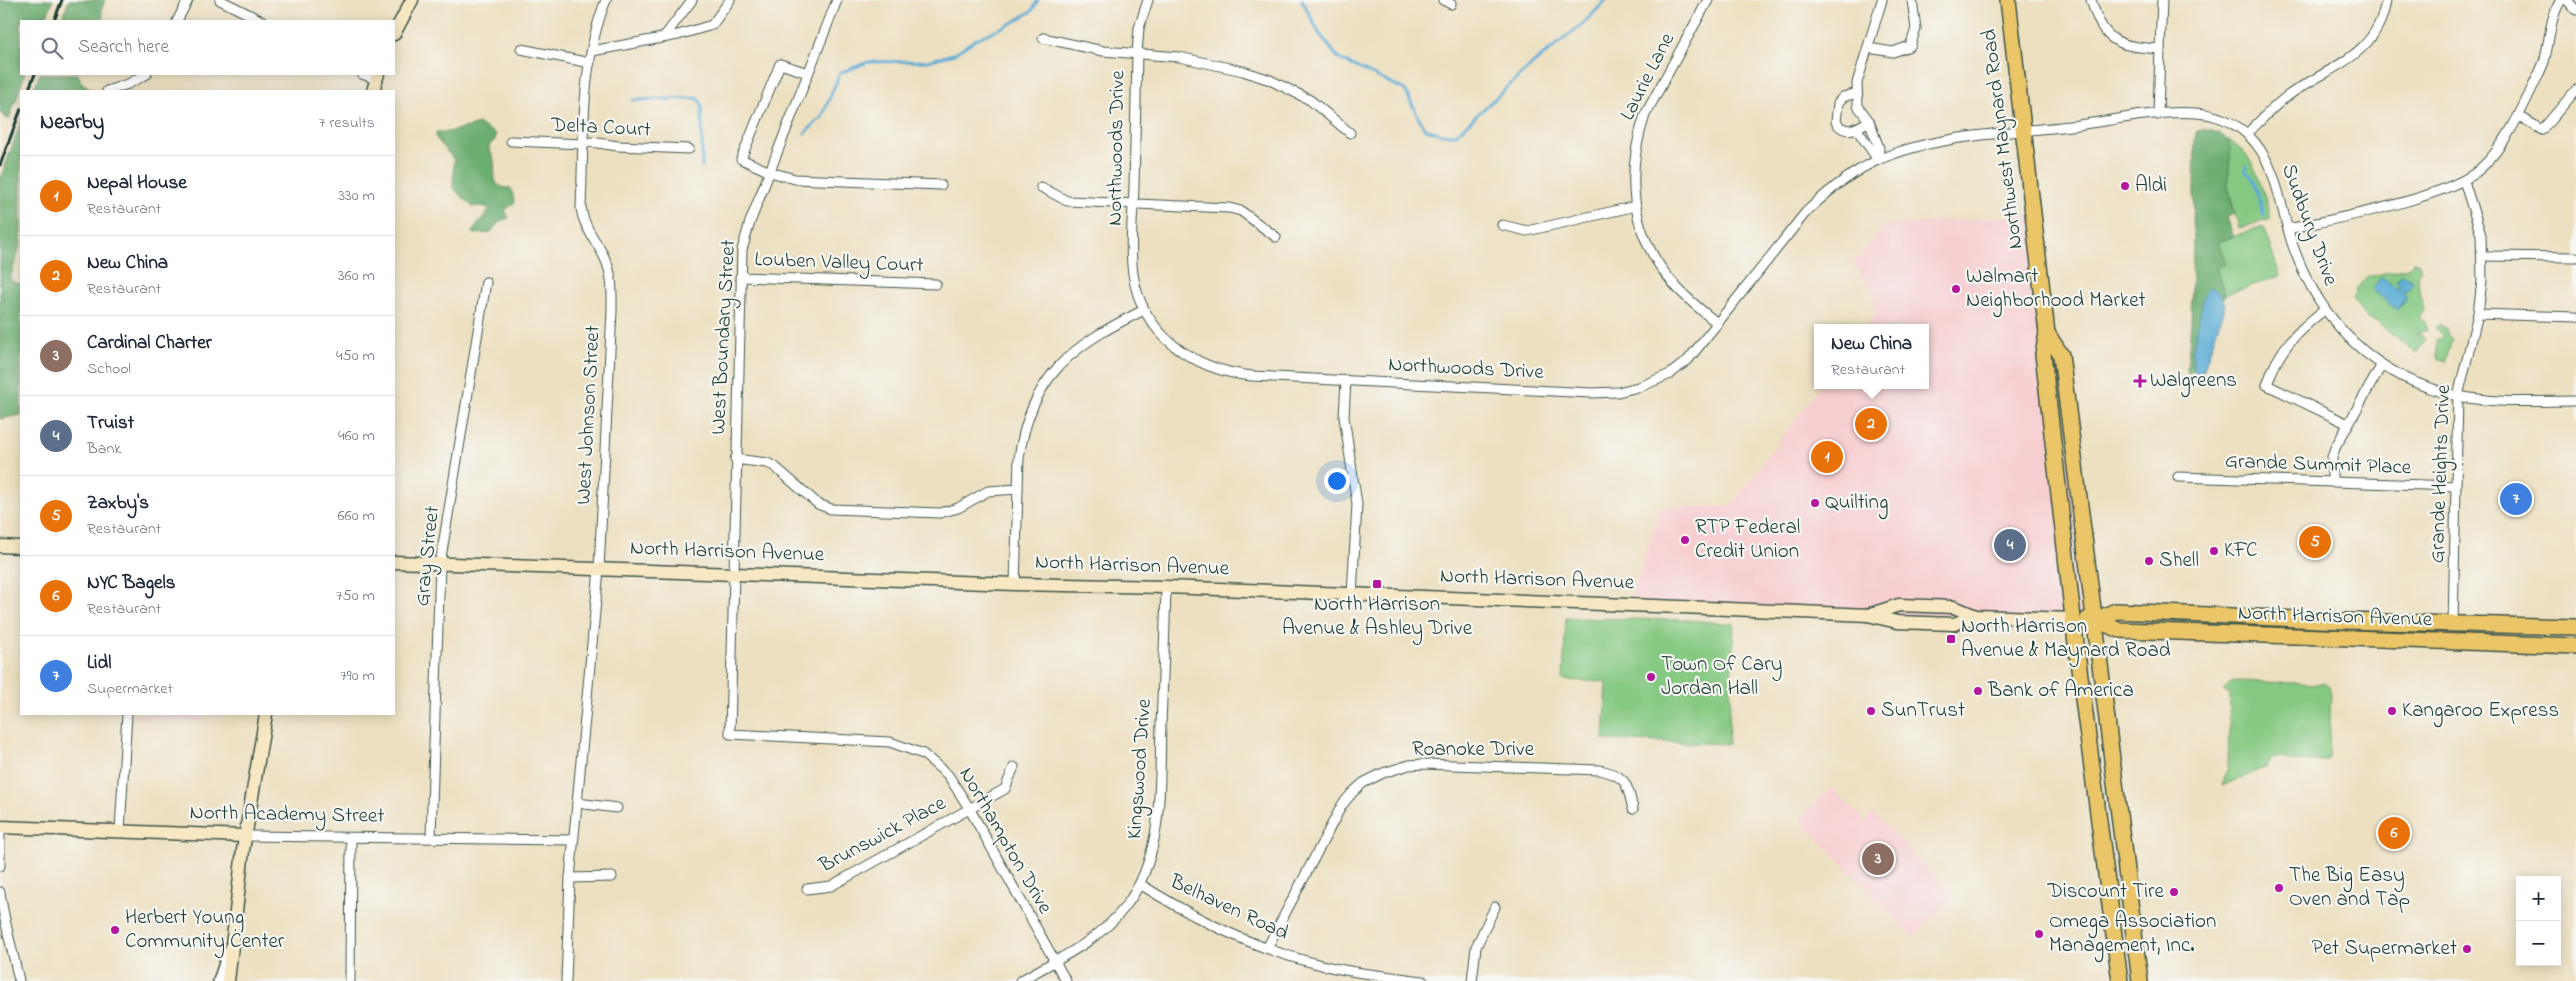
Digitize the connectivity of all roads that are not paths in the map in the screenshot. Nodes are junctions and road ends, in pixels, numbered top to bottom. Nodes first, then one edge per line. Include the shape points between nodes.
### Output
1 (188, 0) edge
2 (220, 0) edge
3 (412, 0) edge
4 (606, 0) edge
5 (692, 0) edge
6 (730, 0) edge
7 (837, 0) edge
8 (1148, 0) edge
9 (1708, 0) edge
10 (1882, 0) edge
11 (1912, 0) edge
12 (2008, 0) edge
13 (2091, 0) edge
14 (2162, 0) edge
15 (2386, 0) edge
16 (2561, 0) edge
17 (2567, 0) edge
18 (2576, 10) edge
19 (177, 20) edge
20 (260, 20) edge
21 (395, 32) edge
22 (664, 37) junction
23 (1042, 38) dead end
24 (1868, 48) junction
25 (2160, 48) junction
26 (521, 49) dead end
27 (592, 51) junction
28 (1137, 54) junction
29 (590, 64) junction
30 (808, 73) junction
31 (145, 75) edge
32 (364, 75) edge
33 (376, 81) edge
34 (110, 90) edge
35 (2576, 90) edge
36 (1857, 93) junction
37 (2158, 115) junction
38 (2519, 116) junction
39 (1869, 121) junction
40 (1856, 128) junction
41 (2024, 132) junction
42 (1350, 133) dead end
43 (2247, 134) junction
44 (511, 141) dead end
45 (584, 144) junction
46 (689, 149) dead end
47 (1878, 160) junction
48 (770, 172) junction
49 (2464, 181) junction
50 (941, 185) dead end
51 (1041, 187) dead end
52 (1133, 203) junction
53 (1636, 206) junction
54 (1502, 226) dead end
55 (2288, 229) junction
56 (1276, 237) dead end
57 (2482, 256) junction
58 (2576, 257) edge
59 (740, 277) junction
60 (486, 282) dead end
61 (936, 284) dead end
62 (1144, 310) junction
63 (2324, 310) junction
64 (2478, 314) junction
65 (2576, 317) edge
66 (1718, 324) junction
67 (2047, 333) junction
68 (2382, 366) junction
69 (1346, 380) junction
70 (2458, 396) junction
71 (2576, 401) edge
72 (2348, 424) junction
73 (736, 458) junction
74 (2178, 477) dead end
75 (2332, 482) junction
76 (2456, 486) junction
77 (1018, 489) junction
78 (0, 546) edge
79 (20, 547) edge
80 (395, 562) edge
81 (440, 564) junction
82 (599, 569) junction
83 (732, 574) junction
84 (1015, 584) junction
85 (1166, 587) junction
86 (1352, 595) junction
87 (2074, 619) junction
88 (2095, 620) junction
89 (2454, 624) junction
90 (2576, 627) edge
91 (2576, 646) edge
92 (127, 715) edge
93 (266, 715) edge
94 (743, 735) joint
95 (1014, 767) dead end
96 (577, 804) junction
97 (617, 808) dead end
98 (969, 808) junction
99 (1633, 809) dead end
100 (0, 827) edge
101 (120, 830) junction
102 (245, 836) junction
103 (350, 838) junction
104 (431, 838) junction
105 (573, 840) junction
106 (0, 866) edge
107 (612, 877) dead end
108 (570, 878) junction
109 (1140, 884) junction
110 (807, 889) dead end
111 (0, 892) edge
112 (1495, 908) dead end
113 (1267, 948) junction
114 (230, 950) junction
115 (1054, 961) junction
116 (19, 981) edge
117 (219, 981) edge
118 (228, 981) edge
119 (350, 981) edge
120 (566, 981) edge
121 (1020, 981) edge
122 (1066, 981) edge
123 (1423, 981) edge
124 (1472, 981) edge
125 (2120, 981) edge
126 (2140, 981) edge

1 - 19 street
2 - 20 street
3 - 21 main road
4 - 27 street, West Johnson Street
5 - 22 street
6 - 22 street via 712,25
7 - 30 street, West Boundary Street
8 - 28 street, Northwoods Drive
9 - 53 street, Laurie Lane via 1645,115 1632,175
10 - 24 street
11 - 24 street via 1916,29 1910,46 1893,52
12 - 41 main road, Northwest Maynard Road
13 - 25 street via 2097,19 2112,40 2127,46
14 - 25 street
15 - 43 street via 2380,26 2360,51 2286,97
16 - 38 street via 2554,11 2544,63
17 - 18 street
22 - 27 street
23 - 28 street via 1103,52
24 - 36 street
25 - 37 street
26 - 29 street
27 - 29 street, West Johnson Street
28 - 42 street via 1213,63 1270,80 1310,100
28 - 52 street, Northwoods Drive
29 - 45 street, West Johnson Street
30 - 48 street, West Boundary Street
30 - 48 street via 780,64 741,159
31 - 34 street
32 - 33 street
35 - 38 street via 2542,130
36 - 39 street via 1858,106
36 - 40 street via 1843,97 1838,102 1835,115 1839,127
37 - 41 street, Sudbury Drive
37 - 43 street, Sudbury Drive via 2211,115
38 - 49 street via 2496,151
39 - 40 street
39 - 47 street via 1879,148
40 - 47 street
41 - 47 street, Northwoods Drive via 1936,143
41 - 67 main road, Northwest Maynard Road
43 - 55 street, Sudbury Drive via 2269,165
44 - 45 street, Delta Court
45 - 46 street, Delta Court
45 - 82 street, West Johnson Street via 582,218 606,259 612,283
47 - 66 street, Northwoods Drive via 1828,192 1806,212
48 - 50 street via 795,179
48 - 59 street, West Boundary Street via 745,236
49 - 55 street via 2378,208
49 - 57 street, Grande Heights Drive via 2477,217
51 - 52 street via 1067,201
52 - 56 street via 1242,211
52 - 62 street, Northwoods Drive via 1133,274
53 - 54 street via 1527,231
53 - 66 street, Laurie Lane via 1650,250 1665,273 1685,296
55 - 63 street, Sudbury Drive via 2308,282
57 - 58 street
57 - 64 street, Grande Heights Drive
59 - 61 street, Louben Valley Court
59 - 73 street, West Boundary Street
60 - 81 street, Gray Street
62 - 69 street, Northwoods Drive via 1181,353 1215,369 1252,376
62 - 77 street via 1083,344 1048,379 1025,426
63 - 68 street, Sudbury Drive via 2350,340
63 - 72 street via 2296,332 2281,353 2267,385
64 - 65 street
64 - 70 street, Grande Heights Drive
66 - 69 street, Northwoods Drive via 1688,360 1674,371 1642,386 1618,392 1592,394
67 - 87 main road, Northwest Maynard Road via 2043,354
67 - 88 main road, Northwest Maynard Road via 2061,354
68 - 70 street, Sudbury Drive via 2422,385
68 - 72 street
69 - 86 street via 1344,417 1357,504
70 - 71 street, Sudbury Drive via 2492,400
70 - 76 street, Grande Heights Drive
72 - 75 street via 2332,457
73 - 77 street via 774,466 818,504 830,509 940,513 958,508 988,491
73 - 83 street, West Boundary Street
74 - 75 street, Grande Summit Place
75 - 76 street, Grande Summit Place
76 - 89 street, Grande Heights Drive
77 - 84 street
78 - 79 main road
80 - 81 main road, North Harrison Avenue
81 - 82 main road, North Harrison Avenue
81 - 104 street, Gray Street
82 - 83 main road, North Harrison Avenue
82 - 96 street, West Johnson Street
83 - 84 main road, North Harrison Avenue
83 - 94 street, West Boundary Street via 730,734
84 - 85 main road, North Harrison Avenue
85 - 86 main road, North Harrison Avenue
85 - 109 street, Kingswood Drive via 1157,822 1150,861
86 - 87 main road, North Harrison Avenue via 1868,614 1899,605 1954,607 1976,616
87 - 88 main road, North Harrison Avenue
87 - 125 main road, Northwest Maynard Road
88 - 89 main road, North Harrison Avenue via 2116,611
88 - 91 main road, North Harrison Avenue via 2120,630
88 - 126 main road, Northwest Maynard Road
89 - 90 main road, North Harrison Avenue
92 - 101 street
93 - 102 main road
94 - 98 street, Northampton Drive via 871,740 904,746 938,765
95 - 98 street, Brunswick Place via 1005,789
96 - 97 street
96 - 105 street, West Johnson Street
98 - 110 street, Brunswick Place via 831,886
98 - 115 street, Northampton Drive
99 - 113 street, Roanoke Drive via 1628,785 1623,779 1600,770 1424,764 1383,773 1363,783 1342,805
100 - 101 main road, North Academy Street
100 - 106 street
101 - 102 main road, North Academy Street
102 - 103 street, North Academy Street
102 - 114 main road
103 - 104 street, North Academy Street
103 - 119 street
104 - 105 street, North Academy Street
105 - 108 street, West Johnson Street
107 - 108 street
108 - 120 street, West Johnson Street
109 - 113 street, Belhaven Road via 1213,924
109 - 115 street, Kingswood Drive via 1107,927
111 - 116 street
112 - 124 street via 1476,947
113 - 123 street, Belhaven Road via 1339,969
114 - 117 street
114 - 118 main road
115 - 121 street, Kingswood Drive
115 - 122 street, Northampton Drive

